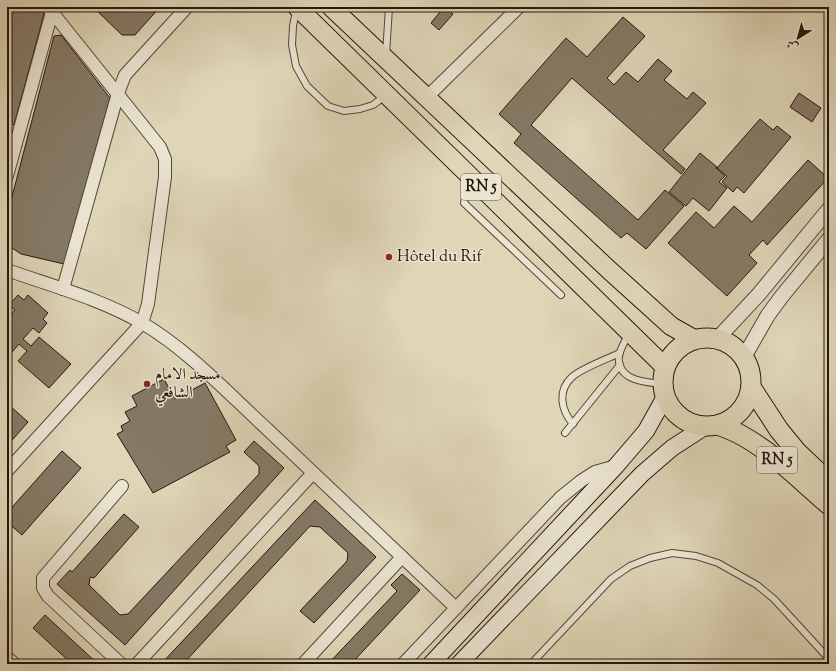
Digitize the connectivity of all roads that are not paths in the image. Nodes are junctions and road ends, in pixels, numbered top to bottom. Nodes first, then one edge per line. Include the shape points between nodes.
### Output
1 (187, 7) edge
2 (297, 7) edge
3 (331, 7) edge
4 (390, 7) edge
5 (519, 7) edge
6 (50, 10) edge
7 (385, 59) junction
8 (118, 93) junction
9 (387, 95) junction
10 (426, 98) junction
11 (7, 176) edge
12 (477, 183) junction
13 (829, 209) edge
14 (829, 239) edge
15 (7, 270) edge
16 (63, 290) junction
17 (561, 295) dead end
18 (142, 323) junction
19 (629, 331) junction
20 (718, 338) junction
21 (694, 339) junction
22 (620, 353) junction
23 (744, 357) junction
24 (620, 366) junction
25 (664, 383) junction
26 (751, 387) junction
27 (573, 424) junction
28 (712, 426) junction
29 (565, 433) dead end
30 (616, 466) junction
31 (7, 471) edge
32 (314, 473) junction
33 (829, 482) edge
34 (122, 486) dead end
35 (829, 505) edge
36 (402, 558) junction
37 (456, 608) junction
38 (7, 659) edge
39 (829, 659) edge
40 (12, 664) edge
41 (121, 664) edge
42 (137, 664) edge
43 (303, 664) edge
44 (403, 664) edge
45 (431, 664) edge
46 (459, 664) edge
47 (531, 664) edge

1 - 8 street via 125,75
2 - 9 main road, RN 5
2 - 9 lane via 292,45 296,66 307,86 328,106 344,111 372,105
3 - 7 main road, RN 5
4 - 7 lane
5 - 10 street
6 - 8 street
6 - 11 street
7 - 10 main road, RN 5
8 - 16 street
8 - 18 street via 160,147 165,159 165,177 149,296
9 - 12 main road, RN 5
10 - 21 main road, RN 5 via 608,270 671,326
12 - 17 lane via 465,197 464,203
12 - 19 main road, RN 5
13 - 20 street via 759,294
14 - 23 street via 768,315
15 - 16 street
16 - 18 street
18 - 31 street
18 - 32 street via 176,346
19 - 22 lane
19 - 25 main road, RN 5
20 - 21 highway
20 - 23 highway via 728,342
21 - 25 highway via 681,345 671,355
22 - 24 lane
22 - 27 lane via 580,371 567,383 563,391 562,404
23 - 26 highway via 749,367
24 - 25 lane via 633,379
24 - 27 lane
25 - 28 highway via 672,409 681,418 693,424
25 - 30 main road via 646,431
26 - 28 highway via 748,400 741,411 730,420
26 - 33 highway, RN 5 via 797,452
27 - 29 lane
28 - 35 highway, RN 5 via 741,435 758,446
28 - 46 main road via 672,448 642,474
30 - 37 street via 595,472 560,498
30 - 45 main road
32 - 36 street
32 - 42 street
34 - 41 street via 43,578 43,588 48,596
36 - 37 street
36 - 43 street
37 - 44 street
38 - 40 street
39 - 47 lane via 757,585 718,563 696,556 672,554 650,558 630,566 611,579

